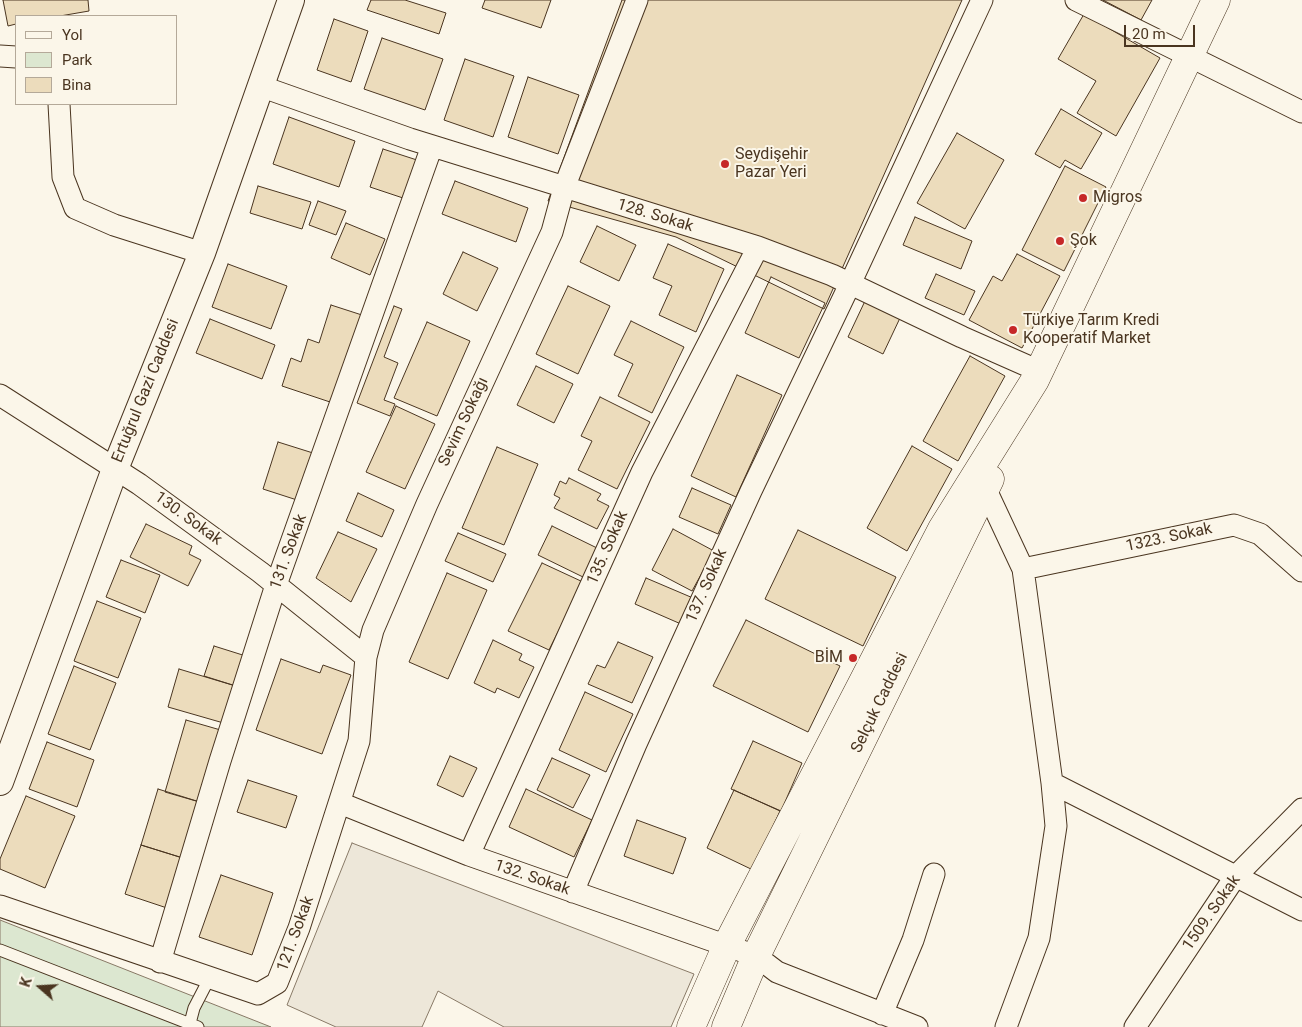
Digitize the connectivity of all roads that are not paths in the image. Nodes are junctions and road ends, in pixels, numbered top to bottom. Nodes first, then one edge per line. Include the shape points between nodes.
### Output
1 (291, 0) edge
2 (637, 0) edge
3 (982, 0) edge
4 (1076, 0) edge
5 (1216, 0) edge
6 (0, 56) edge
7 (1189, 57) junction
8 (15, 58) edge
9 (260, 86) junction
10 (59, 105) edge
11 (1302, 112) edge
12 (432, 146) junction
13 (564, 188) junction
14 (758, 247) junction
15 (202, 253) junction
16 (850, 284) junction
17 (1037, 375) junction
18 (0, 395) edge
19 (115, 469) junction
20 (986, 490) junction
21 (1022, 570) junction
22 (1302, 571) edge
23 (276, 585) junction
24 (366, 657) junction
25 (0, 782) edge
26 (1052, 783) junction
27 (340, 803) junction
28 (1302, 808) edge
29 (469, 855) junction
30 (934, 874) dead end
31 (1235, 877) junction
32 (573, 892) junction
33 (0, 906) edge
34 (1302, 910) edge
35 (727, 945) junction
36 (0, 950) edge
37 (756, 956) junction
38 (160, 962) junction
39 (209, 979) junction
40 (882, 1014) junction
41 (192, 1026) edge
42 (691, 1027) edge
43 (726, 1027) edge
44 (917, 1027) edge
45 (1006, 1027) edge
46 (1136, 1027) edge

1 - 9 street, Ertuğrul Gazi Caddesi
2 - 13 street, Sevim Sokağı
3 - 16 street, 137. Sokak
4 - 7 street
5 - 7 main road
6 - 8 street
7 - 11 street
7 - 17 main road
9 - 12 street, 128. Sokak
9 - 15 street, Ertuğrul Gazi Caddesi
10 - 15 street via 63,177 75,208
12 - 13 street, 128. Sokak
12 - 23 street, 131. Sokak
13 - 14 street, 128. Sokak
13 - 24 street, Sevim Sokağı via 552,232 427,504 373,630
14 - 16 street, 128. Sokak
14 - 29 street, 135. Sokak via 642,472
15 - 19 street, Ertuğrul Gazi Caddesi
16 - 17 street, 128. Sokak
16 - 32 street, 137. Sokak via 747,500
17 - 20 main road, Selçuk Caddesi
17 - 35 main road via 942,529
18 - 19 street, 130. Sokak
19 - 23 street, 130. Sokak
19 - 25 street, Ertuğrul Gazi Caddesi
20 - 21 street
20 - 37 main road, Selçuk Caddesi
21 - 22 street, 1323. Sokak via 1234,525 1260,534
21 - 26 street
23 - 24 street, 130. Sokak
23 - 38 street, 131. Sokak
24 - 27 street, 121. Sokak via 359,741
26 - 31 street
26 - 45 street via 1056,826 1039,938
27 - 29 street, 132. Sokak
27 - 39 street, 121. Sokak via 299,928 277,983 258,994
28 - 31 street, 1509. Sokak
29 - 32 street, 132. Sokak
30 - 40 street via 913,940
31 - 34 street
31 - 46 street, 1509. Sokak
32 - 35 street, 132. Sokak
33 - 38 street, 121. Sokak
35 - 37 street, 132. Sokak
35 - 42 main road
36 - 41 lane
37 - 40 street, 132. Sokak via 776,972
37 - 43 main road, Selçuk Caddesi
38 - 39 street, 121. Sokak
39 - 41 lane via 194,1008
40 - 44 street, 132. Sokak

